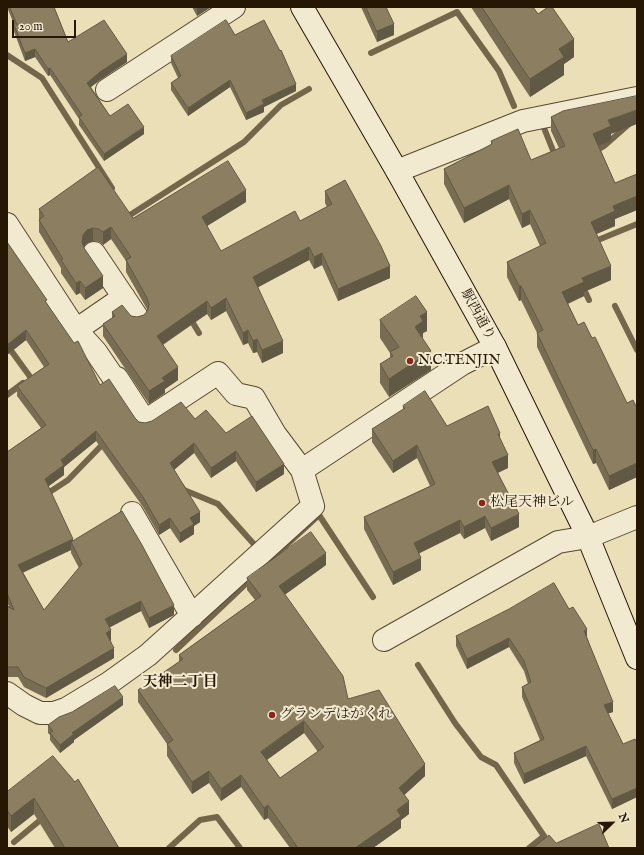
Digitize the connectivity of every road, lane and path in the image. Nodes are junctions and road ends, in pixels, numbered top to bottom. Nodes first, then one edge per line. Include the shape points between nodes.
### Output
1 (234, 7) edge
2 (302, 7) edge
3 (107, 90) dead end
4 (637, 98) edge
5 (397, 171) junction
6 (7, 224) edge
7 (94, 253) dead end
8 (124, 297) junction
9 (137, 317) edge
10 (76, 330) junction
11 (495, 347) junction
12 (302, 470) junction
13 (132, 513) dead end
14 (637, 517) edge
15 (588, 537) junction
16 (192, 616) junction
17 (384, 640) dead end
18 (637, 658) edge
19 (7, 693) edge

1 - 3 street
2 - 5 street, 駅西通り
4 - 5 street via 523,121
5 - 11 street, 駅西通り
6 - 10 street
7 - 8 street
8 - 9 street
8 - 10 street
10 - 12 street via 96,352 113,377 117,378 145,422 218,373 236,394 254,398 274,434
11 - 12 street via 462,364
11 - 15 street, 駅西通り
12 - 16 street via 313,506
13 - 16 street
14 - 15 street
15 - 17 street via 558,542
15 - 18 street, 駅西通り
16 - 19 street via 148,655 66,709 54,713 40,713

